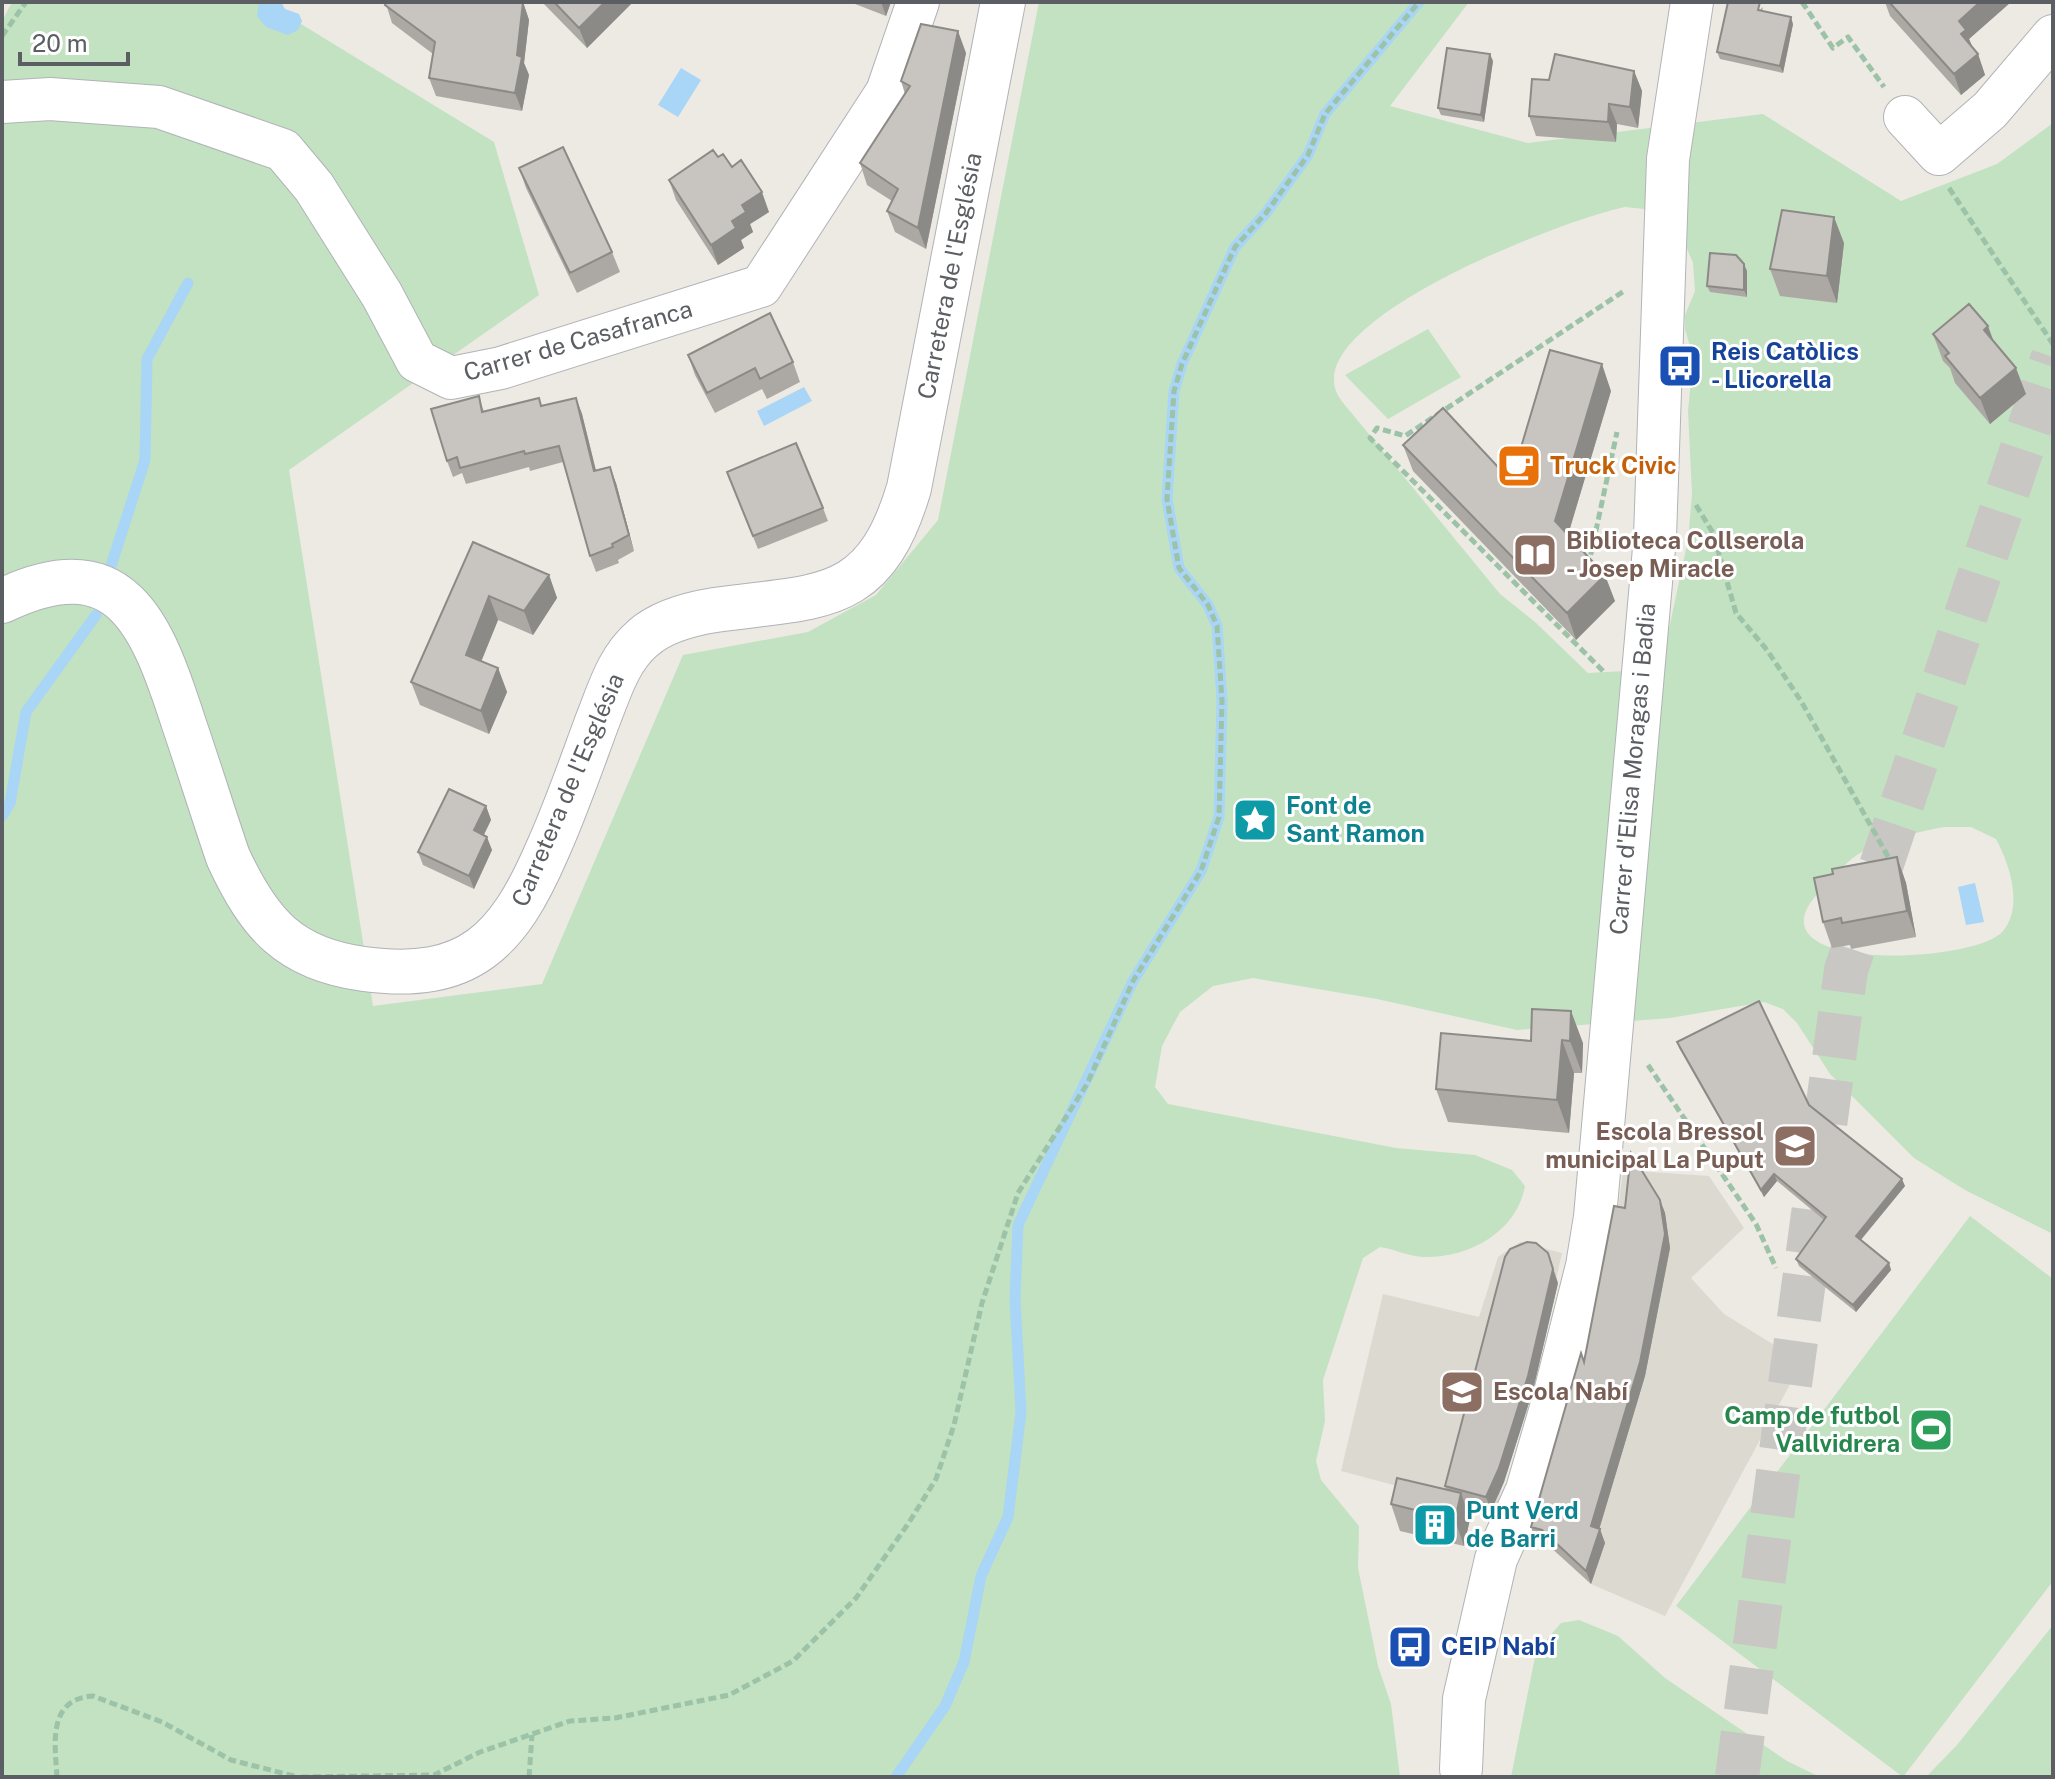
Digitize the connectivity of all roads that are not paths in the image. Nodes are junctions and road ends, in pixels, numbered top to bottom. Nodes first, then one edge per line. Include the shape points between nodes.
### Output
1 (918, 2) edge
2 (1003, 2) edge
3 (1692, 2) edge
4 (2053, 36) edge
5 (2, 102) edge
6 (1905, 117) road end
7 (2, 601) edge
8 (1461, 1769) dead end

1 - 5 street, Carrer de Casafranca via 887,92 761,286 501,368 451,378 417,361 314,187 283,150 159,107 50,99
2 - 7 main road, Carretera de l'Església via 909,488 887,546 866,572 840,590 698,613 638,642 615,675 535,879 505,929 472,955 427,968 371,970 321,961 299,951 243,890 164,667 142,621 114,593 78,581 49,583
3 - 8 street, Carrer d'Elisa Moragas i Badia via 1664,201 1659,475 1595,1217 1555,1395 1527,1490 1496,1559 1482,1615 1464,1699
4 - 6 street via 1990,110 1939,154

